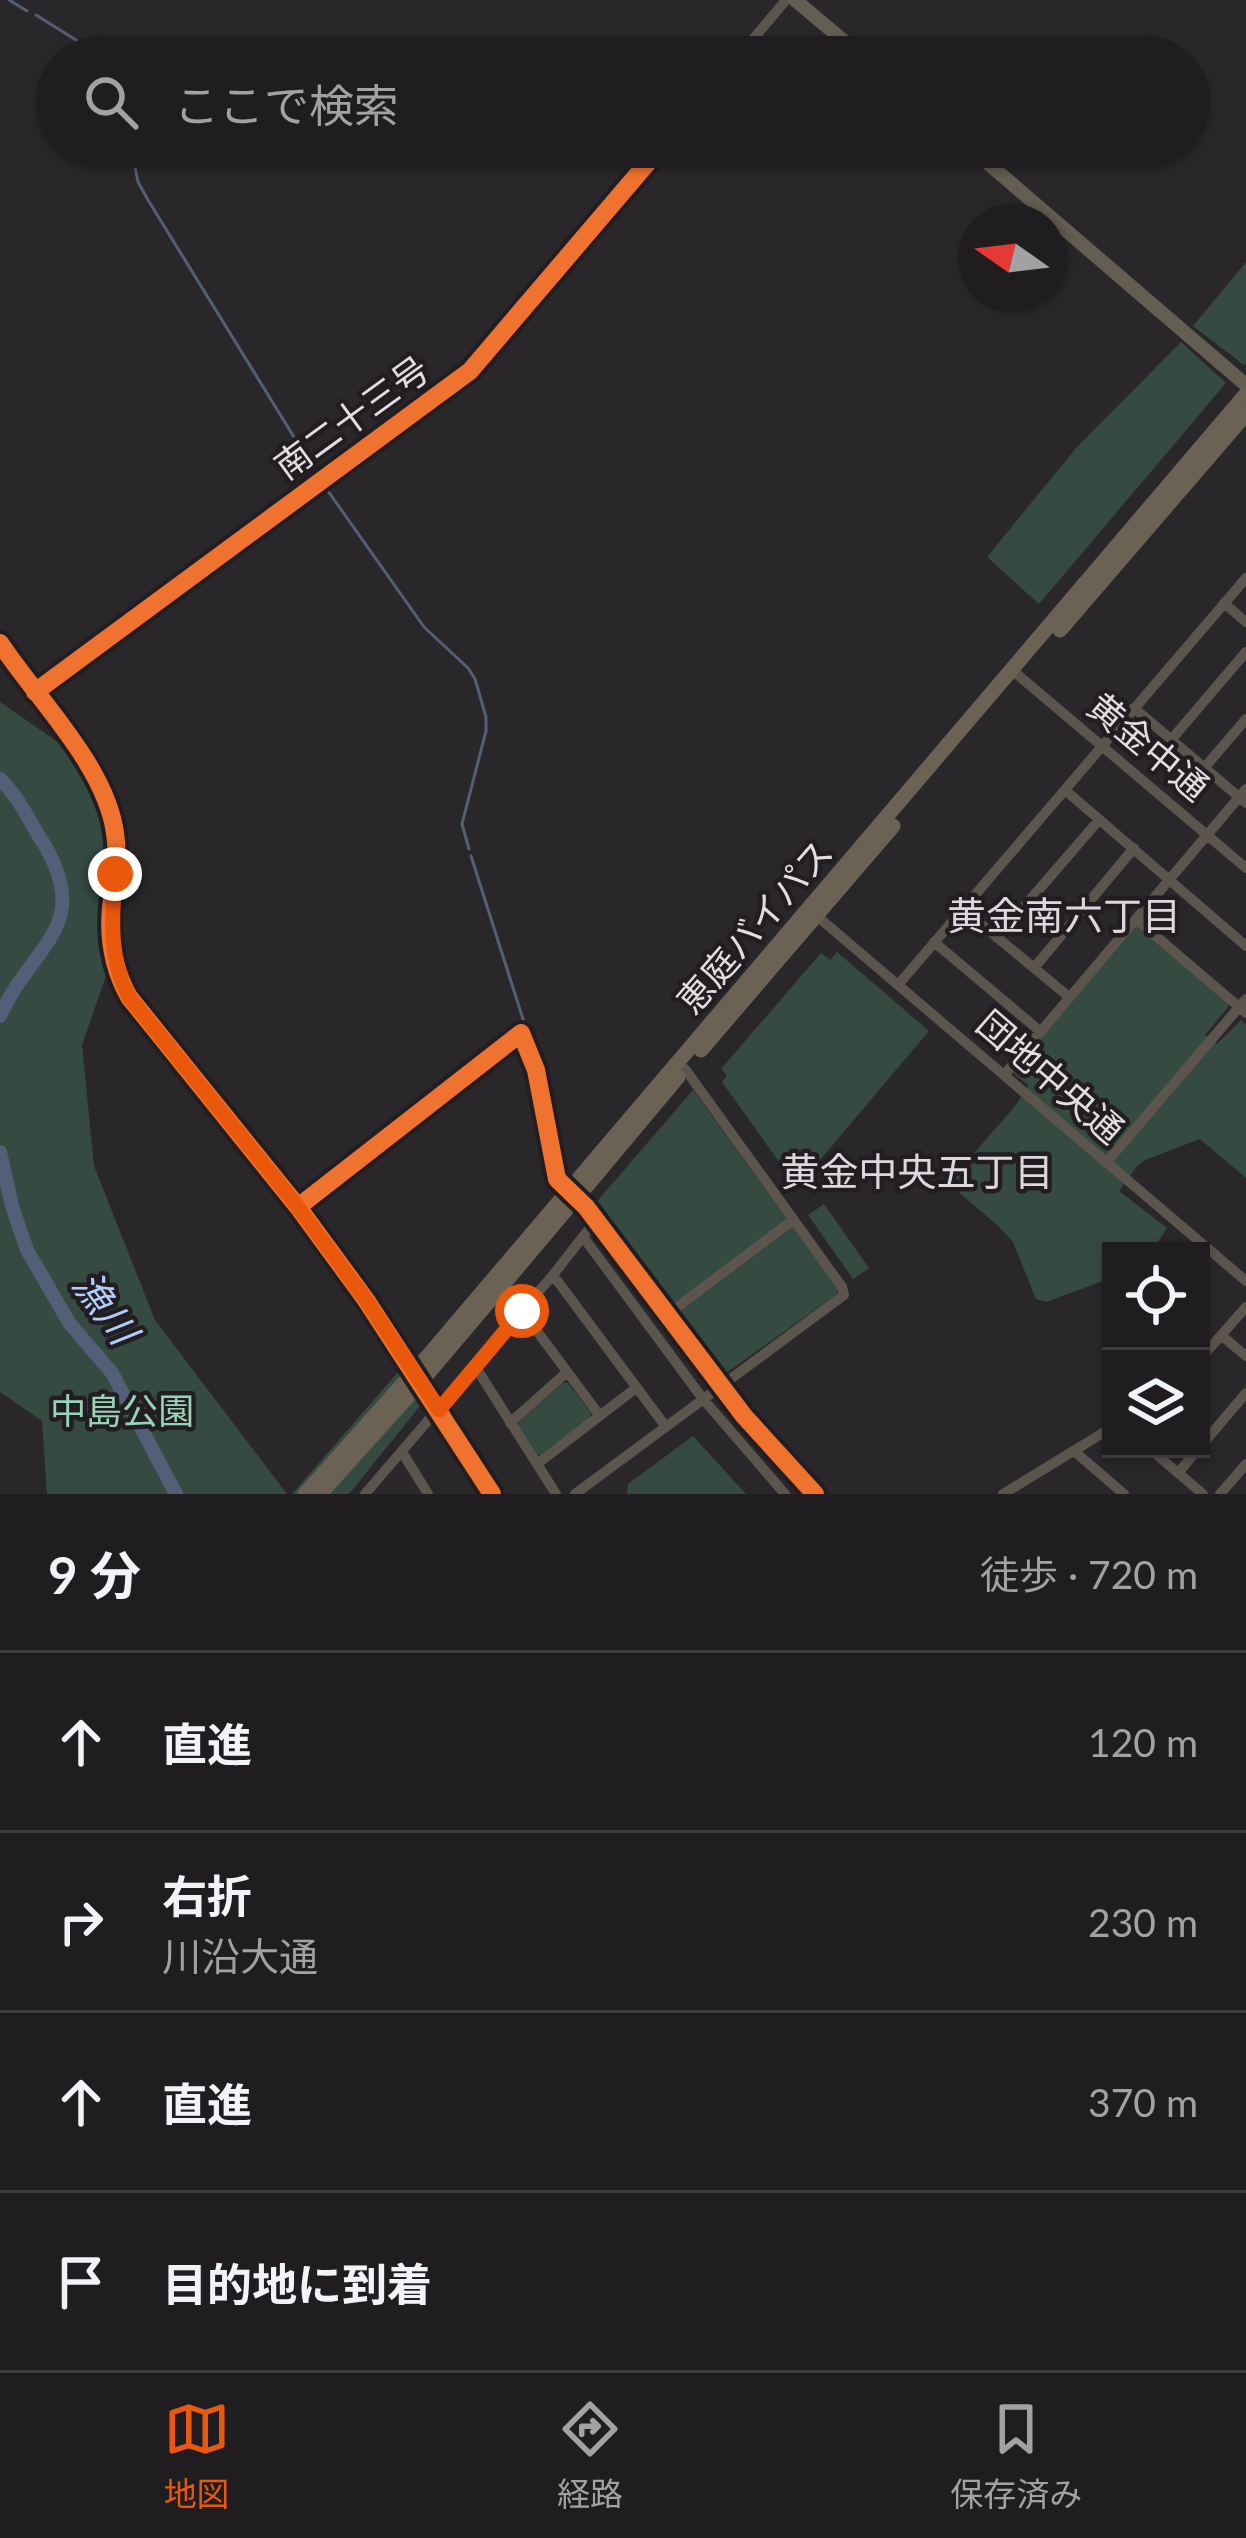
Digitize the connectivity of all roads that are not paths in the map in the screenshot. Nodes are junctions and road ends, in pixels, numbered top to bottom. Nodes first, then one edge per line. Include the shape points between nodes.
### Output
1 (786, 0) edge
2 (795, 0) edge
3 (756, 36) edge
4 (838, 36) edge
5 (644, 168) edge
6 (993, 168) edge
7 (1246, 385) edge
8 (1246, 394) edge
9 (1246, 414) edge
10 (1246, 578) edge
11 (1224, 603) junction
12 (1246, 622) edge
13 (0, 644) edge
14 (1246, 652) edge
15 (1016, 673) junction
16 (35, 692) junction
17 (1134, 708) junction
18 (1246, 719) edge
19 (1171, 740) junction
20 (1102, 746) junction
21 (1204, 767) junction
22 (1065, 790) junction
23 (1244, 796) edge
24 (1100, 820) junction
25 (1207, 835) junction
26 (1134, 848) junction
27 (1246, 868) edge
28 (1170, 878) junction
29 (963, 909) junction
30 (813, 912) junction
31 (1136, 919) junction
32 (997, 938) junction
33 (934, 942) junction
34 (1246, 946) edge
35 (1034, 968) junction
36 (898, 985) junction
37 (1069, 997) junction
38 (1244, 1007) edge
39 (1041, 1032) junction
40 (685, 1069) junction
41 (1004, 1075) junction
42 (1106, 1163) junction
43 (574, 1193) junction
44 (298, 1207) junction
45 (596, 1220) junction
46 (793, 1220) junction
47 (584, 1238) junction
48 (553, 1275) junction
49 (1246, 1281) edge
50 (1246, 1307) edge
51 (522, 1311) junction
52 (668, 1315) junction
53 (1222, 1336) junction
54 (1209, 1350) edge
55 (1246, 1356) edge
56 (476, 1366) junction
57 (566, 1373) junction
58 (417, 1377) junction
59 (722, 1384) junction
60 (636, 1388) junction
61 (1246, 1393) edge
62 (703, 1399) junction
63 (439, 1410) junction
64 (600, 1416) junction
65 (510, 1424) junction
66 (666, 1427) junction
67 (1102, 1434) edge
68 (1210, 1435) edge
69 (1074, 1451) junction
70 (402, 1452) junction
71 (1160, 1458) edge
72 (1191, 1458) edge
73 (537, 1464) junction
74 (1246, 1464) edge
75 (1178, 1473) junction
76 (369, 1492) edge
77 (305, 1494) edge
78 (320, 1494) edge
79 (428, 1494) edge
80 (492, 1494) edge
81 (556, 1494) edge
82 (575, 1494) edge
83 (785, 1494) edge
84 (814, 1494) edge
85 (1004, 1494) edge
86 (1124, 1494) edge
87 (1203, 1494) edge
88 (1220, 1494) edge

1 - 3 street
2 - 4 main road
5 - 16 street, 南二十三号 via 470,371
6 - 7 main road
8 - 15 highway, 恵庭バイパス
9 - 15 highway, 恵庭バイパス
10 - 11 street
11 - 12 street
11 - 17 street
13 - 16 street
14 - 19 street
15 - 20 street, 黄金中通
15 - 30 highway, 恵庭バイパス
16 - 44 street via 94,774 111,813 111,928 124,989
17 - 19 street
17 - 20 street
18 - 21 street
19 - 21 street
20 - 22 street
20 - 25 street, 黄金中通
21 - 23 street
22 - 24 street
22 - 29 street
23 - 25 street
24 - 26 street
24 - 32 street
25 - 27 street, 黄金中通
25 - 28 street
26 - 28 street
26 - 35 street
28 - 31 street
28 - 34 street
29 - 32 street
29 - 33 street
30 - 36 street, 団地中央通
30 - 40 highway, 恵庭バイパス
30 - 43 highway, 恵庭バイパス
31 - 37 street
31 - 38 street
32 - 35 street
33 - 36 street
33 - 39 street
35 - 37 street
36 - 41 street, 団地中央通
37 - 39 street
38 - 42 street
39 - 41 street
40 - 43 highway, 恵庭バイパス
40 - 46 street
41 - 42 street, 団地中央通
42 - 49 street, 団地中央通
43 - 44 street via 557,1179 521,1033
43 - 45 street
43 - 58 highway, 恵庭バイパス
44 - 58 street
45 - 47 street
45 - 52 street
46 - 52 street
46 - 59 street via 844,1295
47 - 48 street
47 - 62 street
48 - 51 street
48 - 60 street
50 - 53 street
51 - 56 street
51 - 57 street
52 - 59 street
53 - 54 street
53 - 55 street
56 - 63 street
56 - 65 street
57 - 64 street
57 - 65 street
58 - 63 street
58 - 77 highway, 恵庭バイパス
58 - 78 highway, 恵庭バイパス
59 - 62 street
59 - 84 street
60 - 64 street
60 - 66 street
61 - 68 street
62 - 66 street
62 - 83 street
63 - 70 street
63 - 80 street
64 - 73 street
65 - 73 street
66 - 82 street
67 - 69 street
69 - 85 street
69 - 86 street
70 - 76 street
70 - 79 street
71 - 75 street
72 - 75 street
73 - 81 street
74 - 88 street
75 - 87 street

